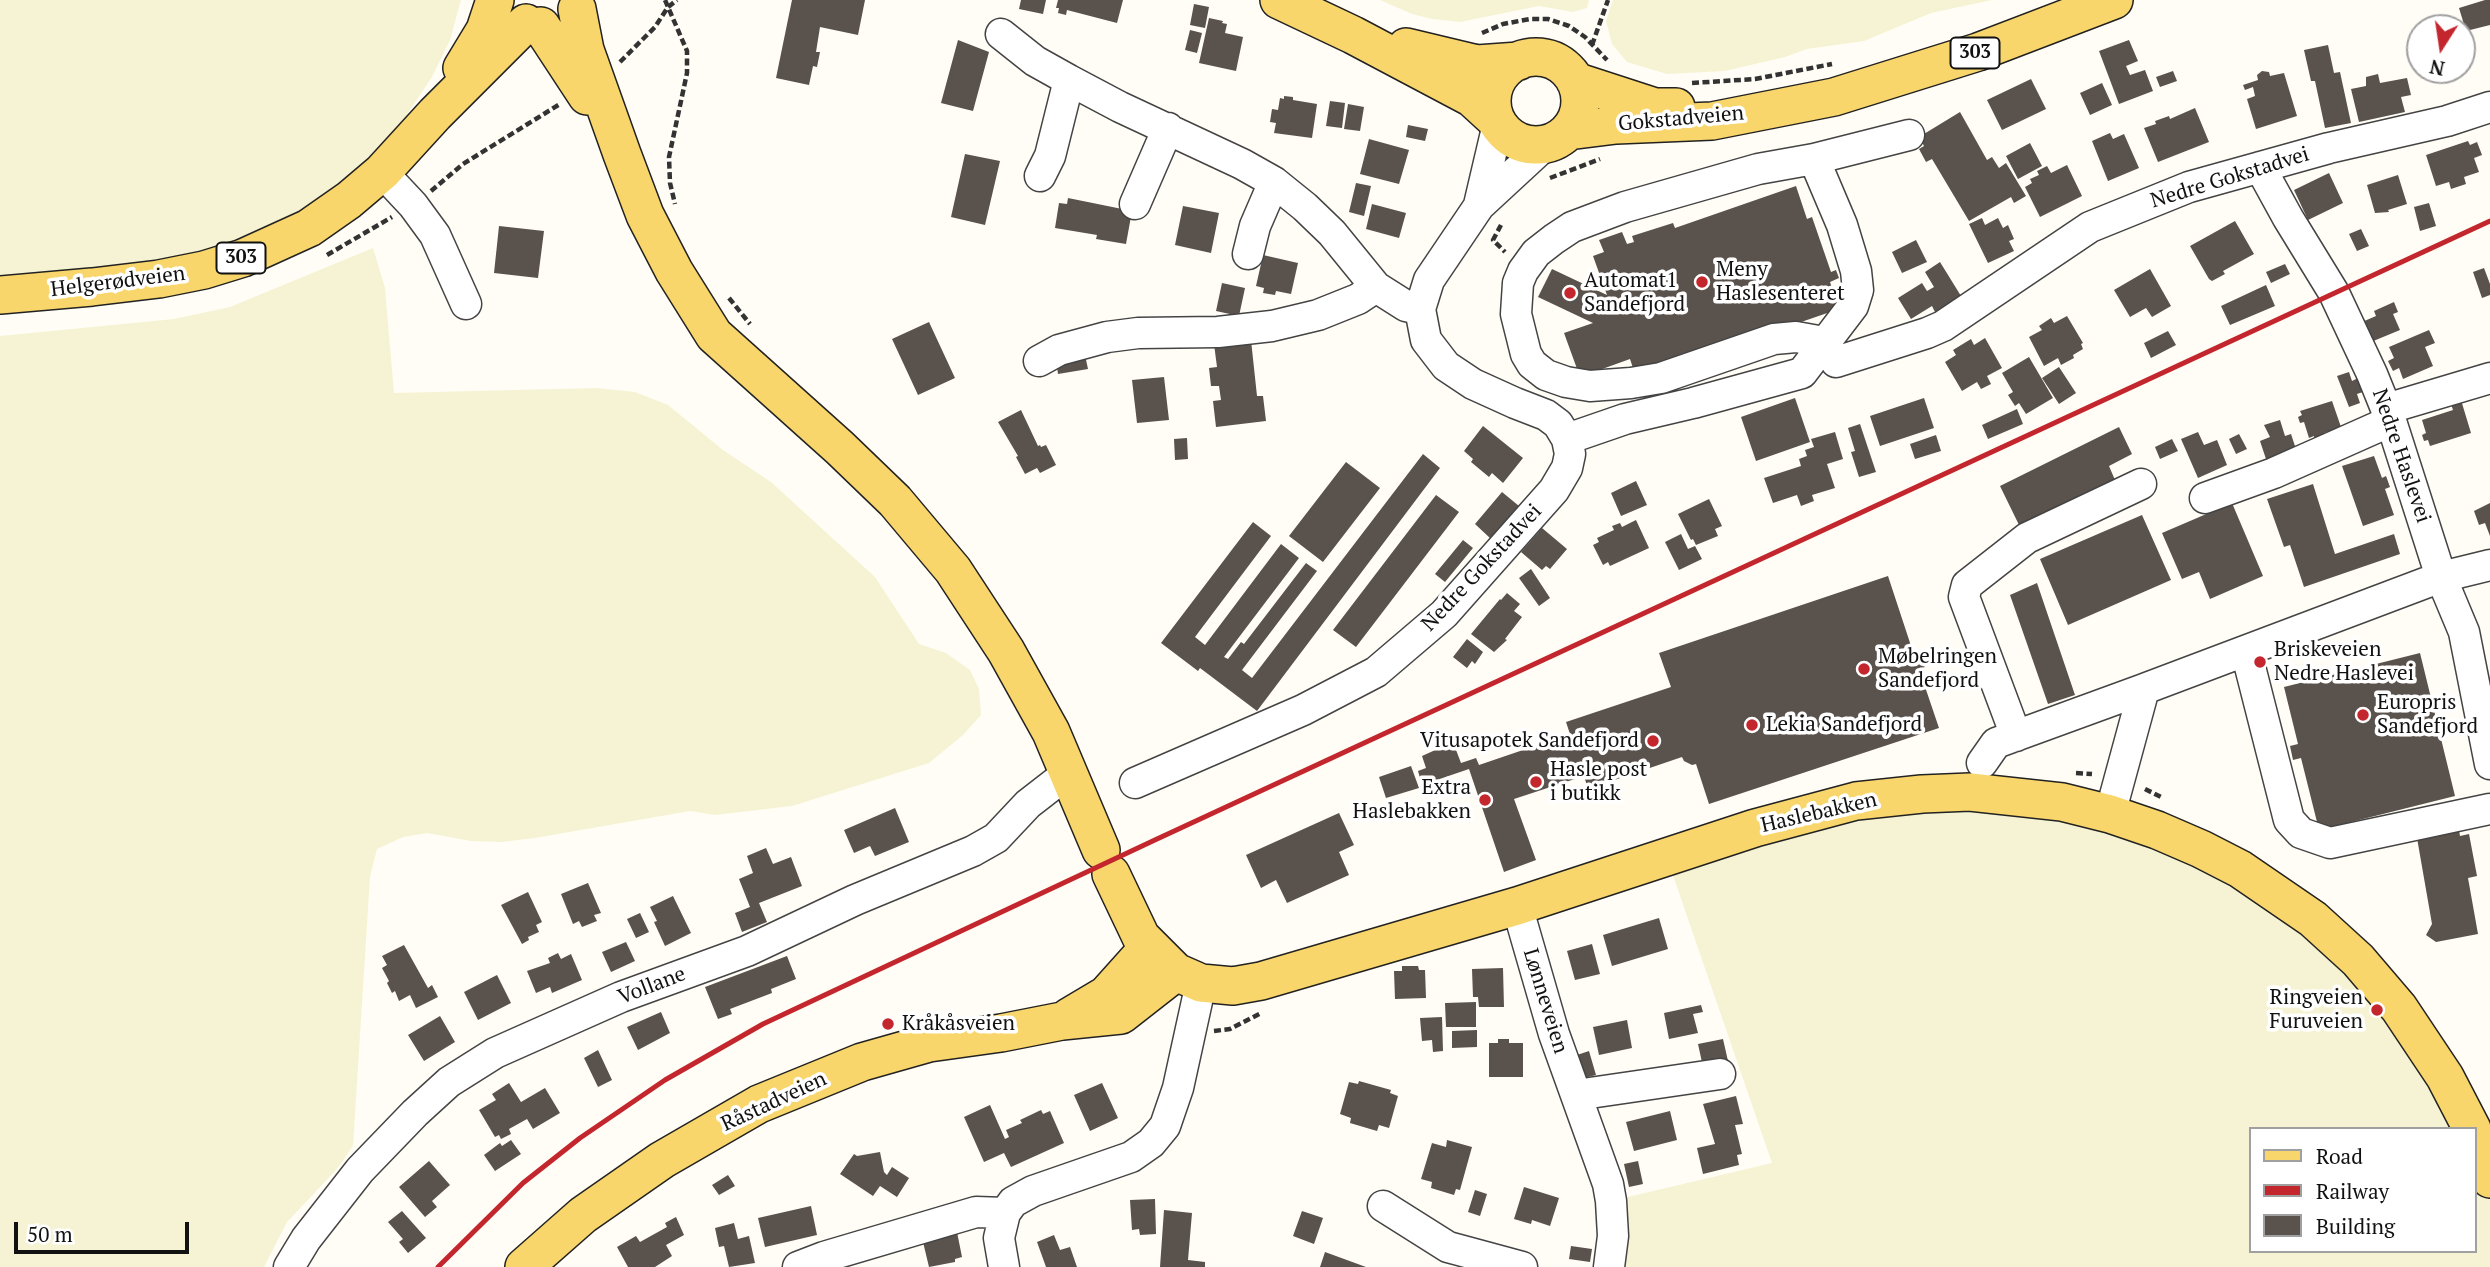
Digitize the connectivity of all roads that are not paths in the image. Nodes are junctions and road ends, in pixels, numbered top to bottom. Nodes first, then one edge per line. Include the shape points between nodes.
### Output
1 (495, 0) edge
2 (1279, 0) edge
3 (2114, 0) edge
4 (582, 4) edge
5 (523, 16) edge
6 (1001, 34) dead end
7 (1353, 35) junction
8 (1519, 61) junction
9 (1069, 80) junction
10 (1576, 81) junction
11 (1834, 97) junction
12 (2490, 107) edge
13 (435, 114) junction
14 (1497, 122) junction
15 (1168, 128) junction
16 (1909, 135) dead end
17 (1557, 138) junction
18 (622, 154) junction
19 (1814, 159) junction
20 (2260, 167) junction
21 (382, 172) junction
22 (1040, 176) dead end
23 (1274, 182) junction
24 (1135, 204) dead end
25 (1479, 206) junction
26 (1248, 254) dead end
27 (1376, 287) junction
28 (0, 295) edge
29 (466, 304) dead end
30 (1420, 310) junction
31 (1830, 352) junction
32 (1039, 361) dead end
33 (1532, 363) junction
34 (2490, 378) edge
35 (1515, 404) junction
36 (2389, 415) junction
37 (1567, 439) junction
38 (2141, 484) dead end
39 (2205, 498) dead end
40 (2490, 565) edge
41 (2441, 577) junction
42 (2246, 651) junction
43 (2144, 690) junction
44 (2016, 736) junction
45 (1982, 763) dead end
46 (2490, 764) edge
47 (1068, 774) junction
48 (1135, 783) dead end
49 (2490, 809) edge
50 (2110, 814) junction
51 (1517, 906) junction
52 (1149, 947) junction
53 (1189, 978) junction
54 (1062, 1021) junction
55 (1720, 1074) dead end
56 (1576, 1096) junction
57 (2471, 1127) edge
58 (2476, 1140) edge
59 (2490, 1179) edge
60 (1383, 1206) dead end
61 (1005, 1213) junction
62 (289, 1267) edge
63 (524, 1267) edge
64 (798, 1267) edge
65 (1004, 1267) edge
66 (1522, 1267) edge
67 (1609, 1267) edge

1 - 13 main road, Helgerødveien / 303 via 485,30
2 - 7 main road, 303
3 - 11 main road, Gokstadveien / 303 via 1978,52
4 - 5 main road, 303 via 556,24
4 - 18 main road via 585,50
5 - 13 main road, Helgerødveien / 303
5 - 18 main road via 567,63
6 - 9 street
7 - 8 main road, 303 via 1476,64
7 - 14 main road, 303 via 1472,98
8 - 10 main road, 303 via 1545,58 1558,63
8 - 14 main road via 1499,77 1494,89
9 - 15 street
9 - 22 street via 1050,156
10 - 11 main road, Gokstadveien / 303 via 1655,107 1711,108
10 - 17 main road via 1580,107 1576,120
11 - 17 main road, Gokstadveien / 303 via 1712,121 1616,125
12 - 20 street, Nedre Gokstadvei
13 - 21 main road, Helgerødveien / 303
14 - 17 main road, 303 via 1518,142 1531,145
14 - 25 street
15 - 23 street
15 - 24 street
16 - 19 street
17 - 25 street
18 - 47 main road via 645,215 714,335 895,501 953,570 1006,651 1051,732
19 - 31 street via 1842,225 1858,290
19 - 33 street via 1758,169 1604,215 1554,239 1536,253 1518,283 1516,314
20 - 31 street, Nedre Gokstadvei via 2189,187 2090,227 1927,333
20 - 36 street, Nedre Haslevei via 2334,293
21 - 28 main road, Helgerødveien / 303 via 309,228 243,258 159,279
21 - 29 street via 435,235
23 - 26 street
23 - 27 street via 1332,233
25 - 30 street via 1429,280
27 - 30 street
27 - 32 street via 1318,315 1272,326 1107,337 1059,350
30 - 35 street via 1426,340 1446,366
31 - 33 street via 1796,338 1774,340 1661,378 1591,386 1566,382
31 - 37 street via 1802,373 1625,419
33 - 35 street via 1518,387
34 - 36 street
35 - 37 street via 1546,415
36 - 39 street via 2274,473
36 - 41 street, Nedre Haslevei
37 - 48 street, Nedre Gokstadvei via 1567,468 1555,490 1444,614 1376,672 1303,710
38 - 44 street via 2028,538 1967,585 1964,597
40 - 41 street
41 - 42 street
41 - 46 street, Nedre Haslevei via 2464,632
42 - 43 street
42 - 49 street via 2288,820 2301,832 2330,843
43 - 44 street
43 - 50 street
44 - 45 street via 1996,743
47 - 52 main road
47 - 62 street, Vollane via 1028,804 996,838 972,851 747,951 621,997 495,1053 449,1082 353,1180
50 - 51 main road, Haslebakken via 2062,802 1970,792 1856,801 1755,828
50 - 57 main road, Haslebakken via 2241,869 2313,919 2358,960 2399,1008 2445,1077
51 - 53 main road, Haslebakken via 1261,981 1233,986
51 - 56 street, Lønneveien
52 - 53 main road
52 - 54 main road, Råstadveien via 1106,995
53 - 54 main road, Råstadveien via 1121,1015
53 - 61 street via 1178,1088 1166,1126 1131,1157 1033,1191 1013,1202
54 - 63 main road, Råstadveien via 929,1043 862,1062 759,1104 662,1160 594,1207
55 - 56 street
56 - 67 street, Lønneveien via 1608,1184 1613,1236
58 - 59 main road
60 - 66 street via 1448,1247
61 - 64 street via 976,1212
61 - 65 street via 999,1238

